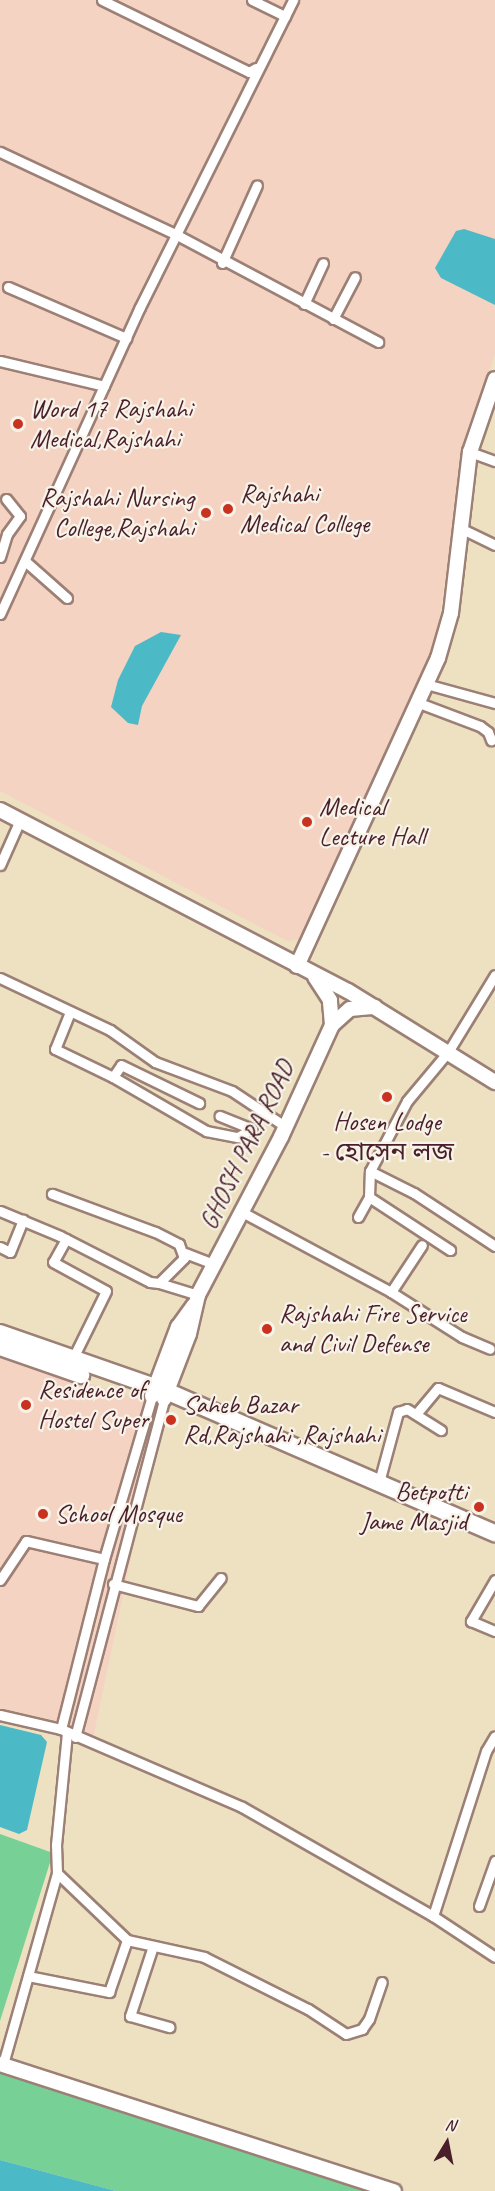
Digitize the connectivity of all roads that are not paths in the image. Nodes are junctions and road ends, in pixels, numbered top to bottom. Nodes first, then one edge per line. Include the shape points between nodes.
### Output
1 (102, 0) edge
2 (252, 0) edge
3 (293, 0) edge
4 (285, 16) junction
5 (256, 67) junction
6 (0, 152) edge
7 (257, 185) dead end
8 (177, 235) junction
9 (222, 263) junction
10 (323, 263) dead end
11 (354, 277) dead end
12 (8, 286) dead end
13 (304, 304) junction
14 (333, 319) junction
15 (126, 338) junction
16 (378, 342) dead end
17 (0, 361) edge
18 (495, 379) edge
19 (104, 386) junction
20 (491, 399) edge
21 (470, 452) junction
22 (495, 461) edge
23 (6, 499) dead end
24 (458, 527) junction
25 (495, 545) edge
26 (0, 557) edge
27 (25, 561) junction
28 (67, 598) dead end
29 (3, 601) edge
30 (0, 614) edge
31 (426, 684) junction
32 (419, 703) junction
33 (495, 703) edge
34 (491, 740) dead end
35 (0, 803) edge
36 (0, 810) edge
37 (20, 820) junction
38 (0, 865) edge
39 (306, 968) junction
40 (495, 975) edge
41 (0, 978) edge
42 (375, 1006) junction
43 (70, 1012) junction
44 (332, 1025) junction
45 (448, 1052) junction
46 (113, 1077) junction
47 (495, 1082) edge
48 (199, 1103) dead end
49 (220, 1116) dead end
50 (286, 1127) junction
51 (370, 1171) junction
52 (52, 1194) dead end
53 (369, 1197) junction
54 (0, 1211) edge
55 (242, 1212) junction
56 (358, 1217) dead end
57 (23, 1220) junction
58 (66, 1239) junction
59 (422, 1245) dead end
60 (495, 1246) edge
61 (0, 1247) edge
62 (450, 1250) dead end
63 (185, 1253) junction
64 (214, 1264) junction
65 (159, 1283) junction
66 (391, 1292) junction
67 (203, 1293) junction
68 (0, 1333) edge
69 (0, 1347) edge
70 (490, 1349) dead end
71 (72, 1359) junction
72 (163, 1394) junction
73 (495, 1412) edge
74 (416, 1414) junction
75 (441, 1430) dead end
76 (379, 1482) junction
77 (495, 1533) edge
78 (104, 1559) junction
79 (222, 1578) dead end
80 (0, 1580) edge
81 (495, 1580) edge
82 (113, 1584) junction
83 (495, 1631) edge
84 (0, 1715) edge
85 (68, 1733) junction
86 (495, 1736) edge
87 (495, 1861) edge
88 (57, 1873) junction
89 (479, 1906) dead end
90 (433, 1916) junction
91 (127, 1940) junction
92 (153, 1946) junction
93 (495, 1957) edge
94 (28, 1976) junction
95 (382, 1982) dead end
96 (169, 2027) dead end
97 (1, 2064) edge
98 (394, 2191) edge

1 - 5 street via 249,72
2 - 4 street
3 - 4 street
4 - 5 street
5 - 8 street
6 - 8 street
7 - 9 street
8 - 9 street
8 - 15 street
9 - 13 street
10 - 13 street
11 - 14 street
12 - 15 street
13 - 14 street
14 - 16 street
15 - 19 street
17 - 19 street
18 - 20 main road
19 - 27 street
20 - 21 main road
21 - 22 street
21 - 24 main road
23 - 26 street via 20,516 7,534
24 - 25 street
24 - 31 main road via 451,613
27 - 28 street
27 - 29 street
29 - 30 street
31 - 32 main road
31 - 33 street
32 - 34 street via 480,726
32 - 39 main road
35 - 39 main road
36 - 37 main road
37 - 38 street
37 - 39 main road
39 - 42 main road
39 - 44 main road, GHOSH PARA ROAD via 325,988 332,1006
40 - 45 street
41 - 43 street
42 - 44 main road via 350,1009
42 - 45 main road
43 - 46 street via 55,1049
43 - 50 street via 110,1030 156,1062 232,1091
44 - 50 main road, GHOSH PARA ROAD
45 - 47 main road
45 - 51 street via 407,1101
46 - 48 street via 121,1065
46 - 49 street via 206,1131 238,1137 252,1129
50 - 55 main road, GHOSH PARA ROAD
51 - 53 street
51 - 60 street via 414,1193
52 - 63 street via 155,1232 179,1244
53 - 56 street
53 - 62 street
54 - 57 street
55 - 64 main road, GHOSH PARA ROAD
55 - 66 street
57 - 58 street
57 - 61 street via 10,1252
58 - 65 street via 96,1257
58 - 71 street via 53,1262 106,1291
59 - 66 street
63 - 64 street
63 - 65 street
64 - 67 main road, GHOSH PARA ROAD
65 - 67 street
66 - 70 street via 462,1337
67 - 72 main road, GHOSH PARA ROAD via 178,1327
68 - 71 highway
69 - 72 highway
71 - 72 highway
72 - 76 highway
72 - 78 street
72 - 82 street
73 - 74 street via 438,1388
74 - 75 street
74 - 76 street via 408,1409 398,1412
76 - 77 highway
78 - 80 street via 26,1541
78 - 85 street
79 - 82 street via 198,1606
81 - 83 street via 471,1622
82 - 85 street
84 - 85 street
85 - 88 street via 56,1845
85 - 90 street via 242,1807
86 - 90 street via 486,1751
87 - 89 street
88 - 91 street
88 - 94 street
90 - 93 street
91 - 92 street
91 - 94 street via 110,1992
92 - 95 street via 204,1957 308,2009 346,2034 362,2029 369,2019
92 - 96 street via 130,2016
94 - 97 street
97 - 98 main road

